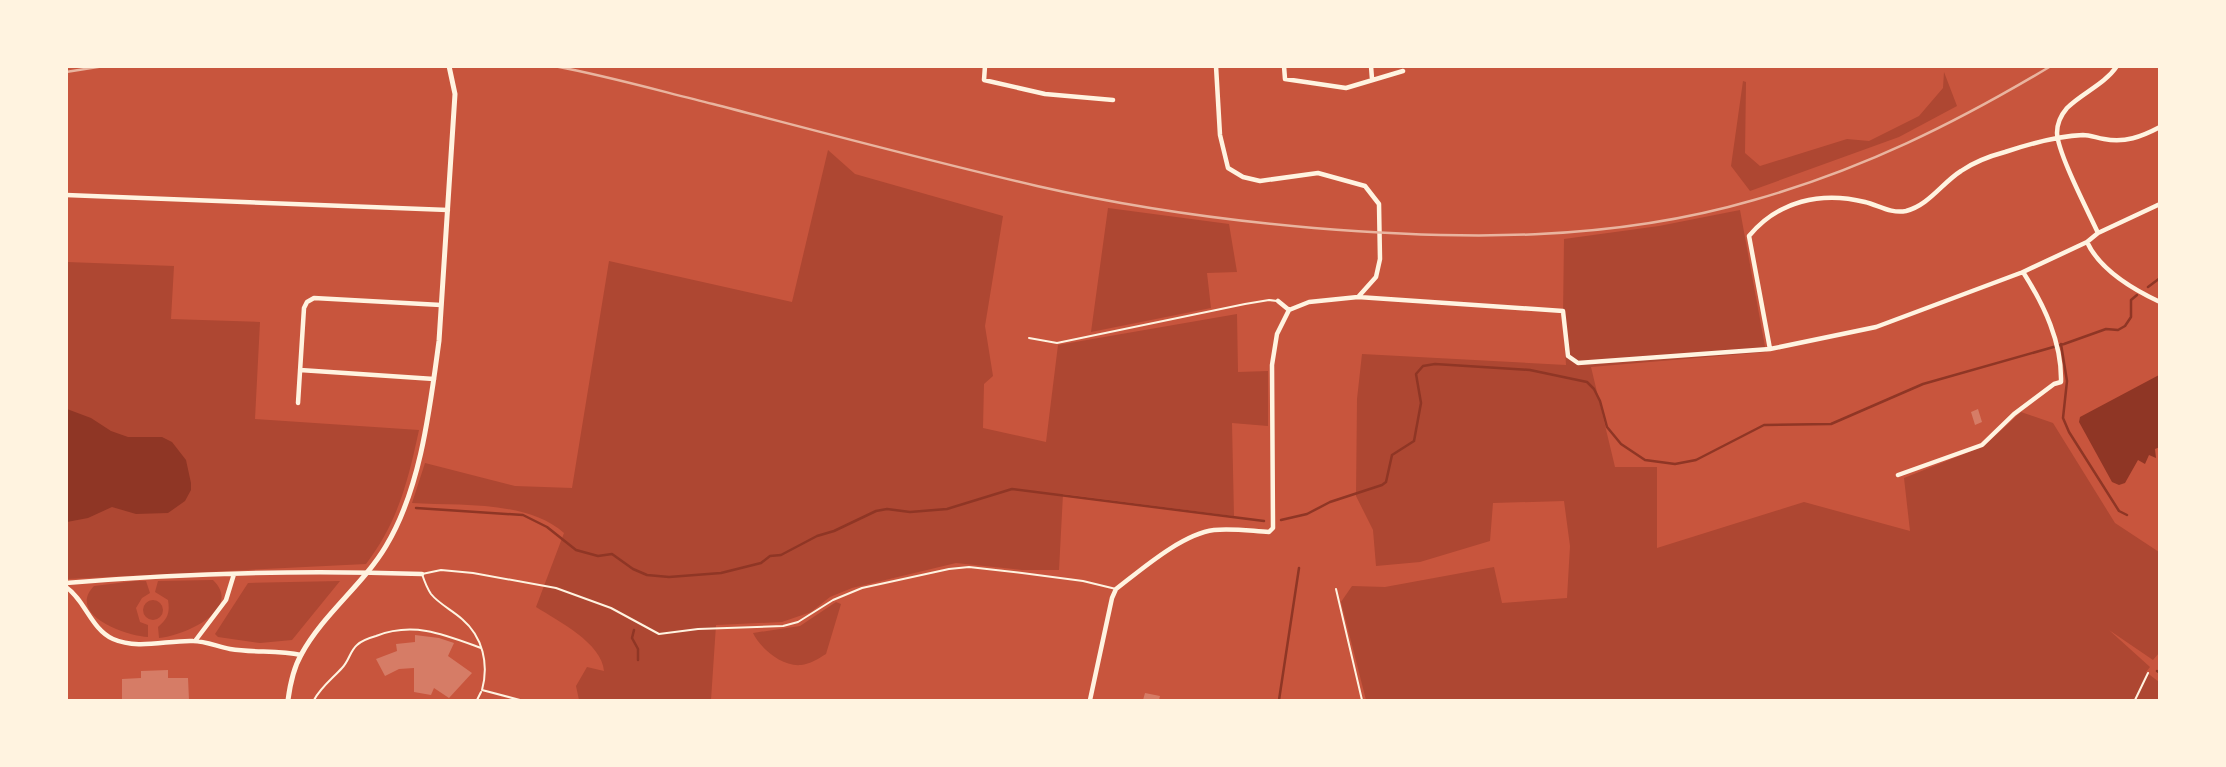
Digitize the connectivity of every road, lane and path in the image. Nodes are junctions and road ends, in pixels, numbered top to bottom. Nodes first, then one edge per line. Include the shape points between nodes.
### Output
1 (449, 66) edge
2 (985, 66) edge
3 (1216, 66) edge
4 (1284, 66) edge
5 (1371, 66) edge
6 (2117, 66) edge
7 (1403, 71) dead end
8 (1372, 79) junction
9 (1113, 100) dead end
10 (2160, 127) edge
11 (2058, 138) junction
12 (66, 195) edge
13 (2160, 204) edge
14 (448, 210) junction
15 (2098, 233) junction
16 (2087, 242) junction
17 (2023, 272) junction
18 (1358, 296) junction
19 (1278, 301) joint
20 (2160, 302) edge
21 (441, 304) junction
22 (1289, 310) junction
23 (1029, 338) dead end
24 (1770, 349) junction
25 (300, 370) junction
26 (434, 379) junction
27 (298, 403) dead end
28 (1898, 475) dead end
29 (366, 572) junction
30 (422, 574) junction
31 (234, 575) junction
32 (66, 585) edge
33 (1116, 589) junction
34 (1336, 589) dead end
35 (195, 641) junction
36 (482, 648) junction
37 (300, 655) junction
38 (2148, 673) dead end
39 (482, 690) junction
40 (288, 701) edge
41 (314, 701) edge
42 (477, 701) edge
43 (520, 701) edge
44 (1090, 701) edge
45 (1362, 701) edge
46 (2135, 701) edge

1 - 14 street via 455,94
2 - 9 street via 984,80 1045,94
3 - 18 street via 1220,135 1228,168 1260,181 1318,173 1365,186 1379,204 1376,277
4 - 8 street via 1286,79 1314,84 1346,88
5 - 8 street
6 - 11 street via 2065,111
7 - 8 street
10 - 11 street via 2124,141 2089,135
11 - 15 street
11 - 24 street via 1979,162 1908,211 1853,200 1797,201 1761,222 1749,236
12 - 14 street
13 - 15 street
14 - 21 street
15 - 16 street
16 - 17 street
16 - 20 street via 2102,266
17 - 24 street via 1890,323
17 - 28 street via 2055,338 2061,382 2014,414 1982,445
18 - 22 street via 1309,302
18 - 24 street via 1563,312 1568,356 1578,363
19 - 22 street
19 - 23 lane via 1057,343
21 - 25 street via 314,298 304,308
21 - 26 street
22 - 33 street via 1277,334 1272,365 1273,528 1269,532 1205,532 1184,541
25 - 26 street
25 - 27 street
26 - 29 street via 403,515
29 - 30 street
29 - 31 street
29 - 37 street
30 - 33 lane via 441,570 473,573 556,587 611,608 659,634 783,626 862,588 949,569 970,567
30 - 36 lane via 432,595 463,620
31 - 32 street
31 - 35 street via 226,600
32 - 35 street via 113,639 143,644
33 - 44 street
34 - 45 path
35 - 37 street
36 - 39 lane via 486,676
36 - 41 lane via 426,629 383,633 360,642
37 - 40 street
38 - 46 path
39 - 42 lane
39 - 43 lane

